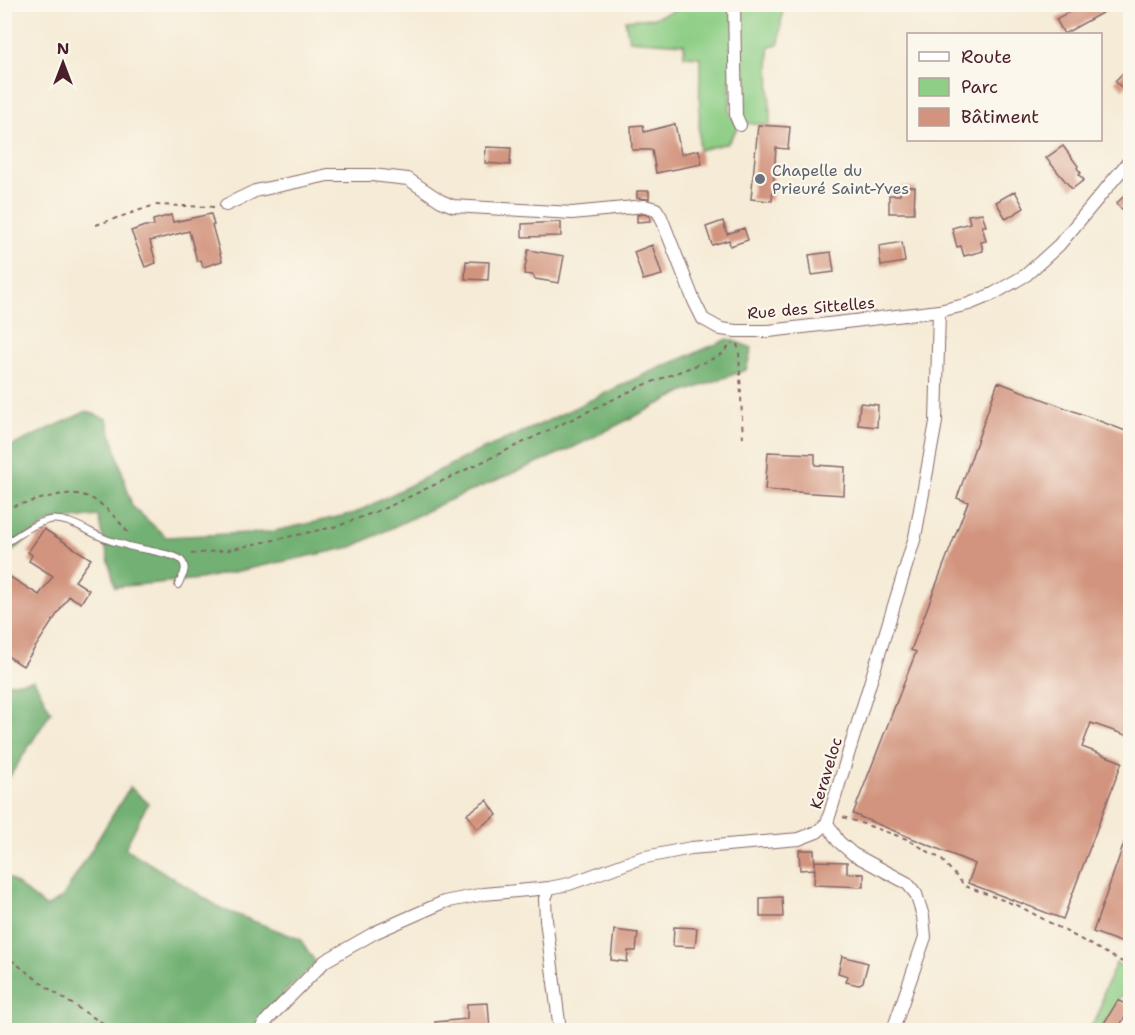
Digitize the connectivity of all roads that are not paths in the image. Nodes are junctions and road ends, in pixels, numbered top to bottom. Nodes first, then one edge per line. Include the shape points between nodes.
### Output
1 (734, 4) edge
2 (741, 125) dead end
3 (1131, 160) edge
4 (226, 205) road end
5 (939, 311) junction
6 (4, 544) edge
7 (178, 585) dead end
8 (829, 818) junction
9 (549, 888) junction
10 (260, 1030) edge
11 (560, 1030) edge
12 (893, 1030) edge

1 - 2 street via 736,116
3 - 5 street, Rue des Sittelles via 1059,245 1026,275 977,301
4 - 5 street, Rue des Sittelles via 255,191 328,175 372,175 408,179 453,206 572,213 645,206 656,209 661,217 703,319 721,329 769,331
5 - 8 street, Keraveloc via 936,422 915,537
6 - 7 lane via 36,525 60,519 107,539 181,559 185,573
8 - 9 street, Keraveloc via 817,832 799,839 691,848 641,858
8 - 12 street via 838,841 853,854 907,884 923,916 925,937
9 - 10 street, Keraveloc via 444,902 376,932 325,961
9 - 11 street via 546,920

